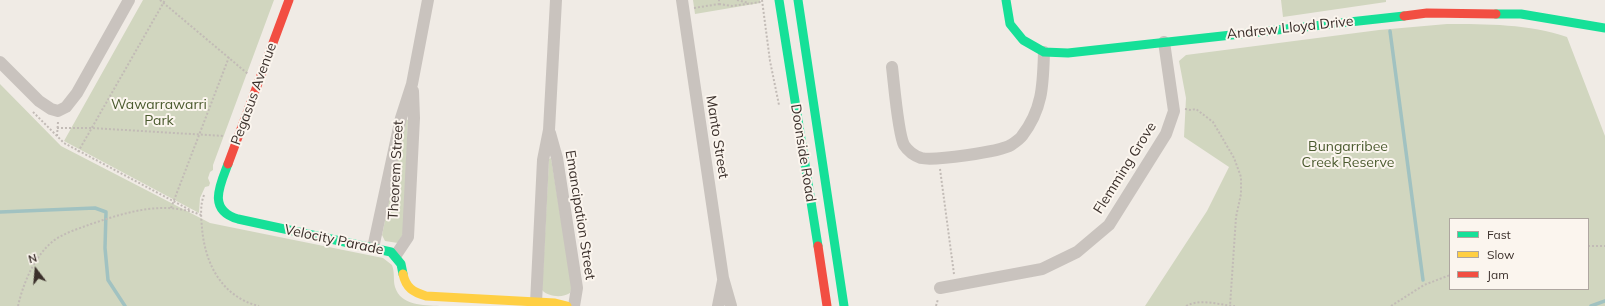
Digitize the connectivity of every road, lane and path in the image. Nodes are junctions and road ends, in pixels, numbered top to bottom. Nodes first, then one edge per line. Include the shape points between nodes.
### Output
1 (130, 0) edge
2 (160, 0) edge
3 (289, 0) edge
4 (428, 0) edge
5 (556, 0) edge
6 (682, 0) edge
7 (719, 0) edge
8 (737, 0) edge
9 (778, 0) edge
10 (798, 0) edge
11 (1006, 0) edge
12 (164, 1) edge
13 (761, 1) edge
14 (719, 4) junction
15 (750, 4) junction
16 (693, 8) dead end
17 (1605, 28) edge
18 (1164, 42) junction
19 (1044, 52) junction
20 (228, 57) junction
21 (0, 62) edge
22 (892, 67) dead end
23 (249, 74) dead end
24 (412, 84) junction
25 (30, 109) dead end
26 (58, 110) junction
27 (1174, 111) junction
28 (58, 128) junction
29 (92, 128) junction
30 (549, 130) junction
31 (199, 135) junction
32 (57, 136) junction
33 (225, 136) dead end
34 (78, 152) junction
35 (938, 158) junction
36 (219, 188) joint
37 (174, 202) junction
38 (171, 208) junction
39 (190, 210) junction
40 (1589, 246) edge
41 (1605, 246) edge
42 (373, 248) junction
43 (396, 255) junction
44 (1449, 275) edge
45 (723, 278) junction
46 (955, 285) junction
47 (940, 288) dead end
48 (536, 302) junction
49 (18, 306) edge
50 (259, 306) edge
51 (567, 306) edge
52 (574, 306) edge
53 (718, 306) edge
54 (731, 306) edge
55 (827, 306) edge
56 (844, 306) edge
57 (1186, 306) edge
58 (1230, 306) edge
59 (1235, 306) edge
60 (1391, 306) edge

1 - 26 street via 77,93 66,107
2 - 12 path
3 - 36 street, Pegasus Avenue
4 - 24 street, Theorem Street
5 - 30 street, Emancipation Street
6 - 45 street, Manto Street
7 - 14 path
8 - 15 path
9 - 55 street, Doonside Road
10 - 56 street, Doonside Road
11 - 19 street, Andrew Lloyd Drive via 1010,24 1022,40
12 - 20 path
12 - 29 path
13 - 15 path
14 - 15 path
14 - 16 path
17 - 18 street, Andrew Lloyd Drive via 1521,14 1427,13
18 - 19 street, Andrew Lloyd Drive via 1068,53
18 - 27 street, Flemming Grove
19 - 35 street via 1043,91 1038,107 1022,136 1010,146 995,151
20 - 23 path
20 - 31 path
21 - 26 street via 39,101 51,109
22 - 35 street via 905,146 921,158
24 - 42 street, Theorem Street via 401,118
24 - 43 street, Theorem Street via 414,118 408,237
25 - 32 path
26 - 28 path
27 - 46 street, Flemming Grove via 1166,134 1109,225 1077,252 1042,269
27 - 58 path via 1196,109 1213,122 1234,158 1241,177
28 - 29 path
28 - 32 path
29 - 31 path
29 - 34 path
30 - 48 street, Emancipation Street via 544,160
30 - 52 street, Emancipation Street via 557,158 577,288
31 - 33 path
31 - 37 path
32 - 34 path
34 - 37 path
35 - 46 path
36 - 42 street, Velocity Parade via 220,207 230,217
37 - 38 path
37 - 39 path
38 - 39 path
38 - 49 path via 150,208 114,216 69,232 53,241 43,252 22,290
39 - 50 path via 201,215 205,248 219,281 235,297
40 - 41 path
42 - 43 street, Velocity Parade
43 - 48 street, Velocity Parade via 402,266 406,286 414,294
44 - 60 path via 1424,285
45 - 53 street, Manto Street
45 - 54 street, Manto Street
46 - 47 street, Flemming Grove
48 - 51 street, Velocity Parade
57 - 58 path via 1206,302
58 - 59 path

